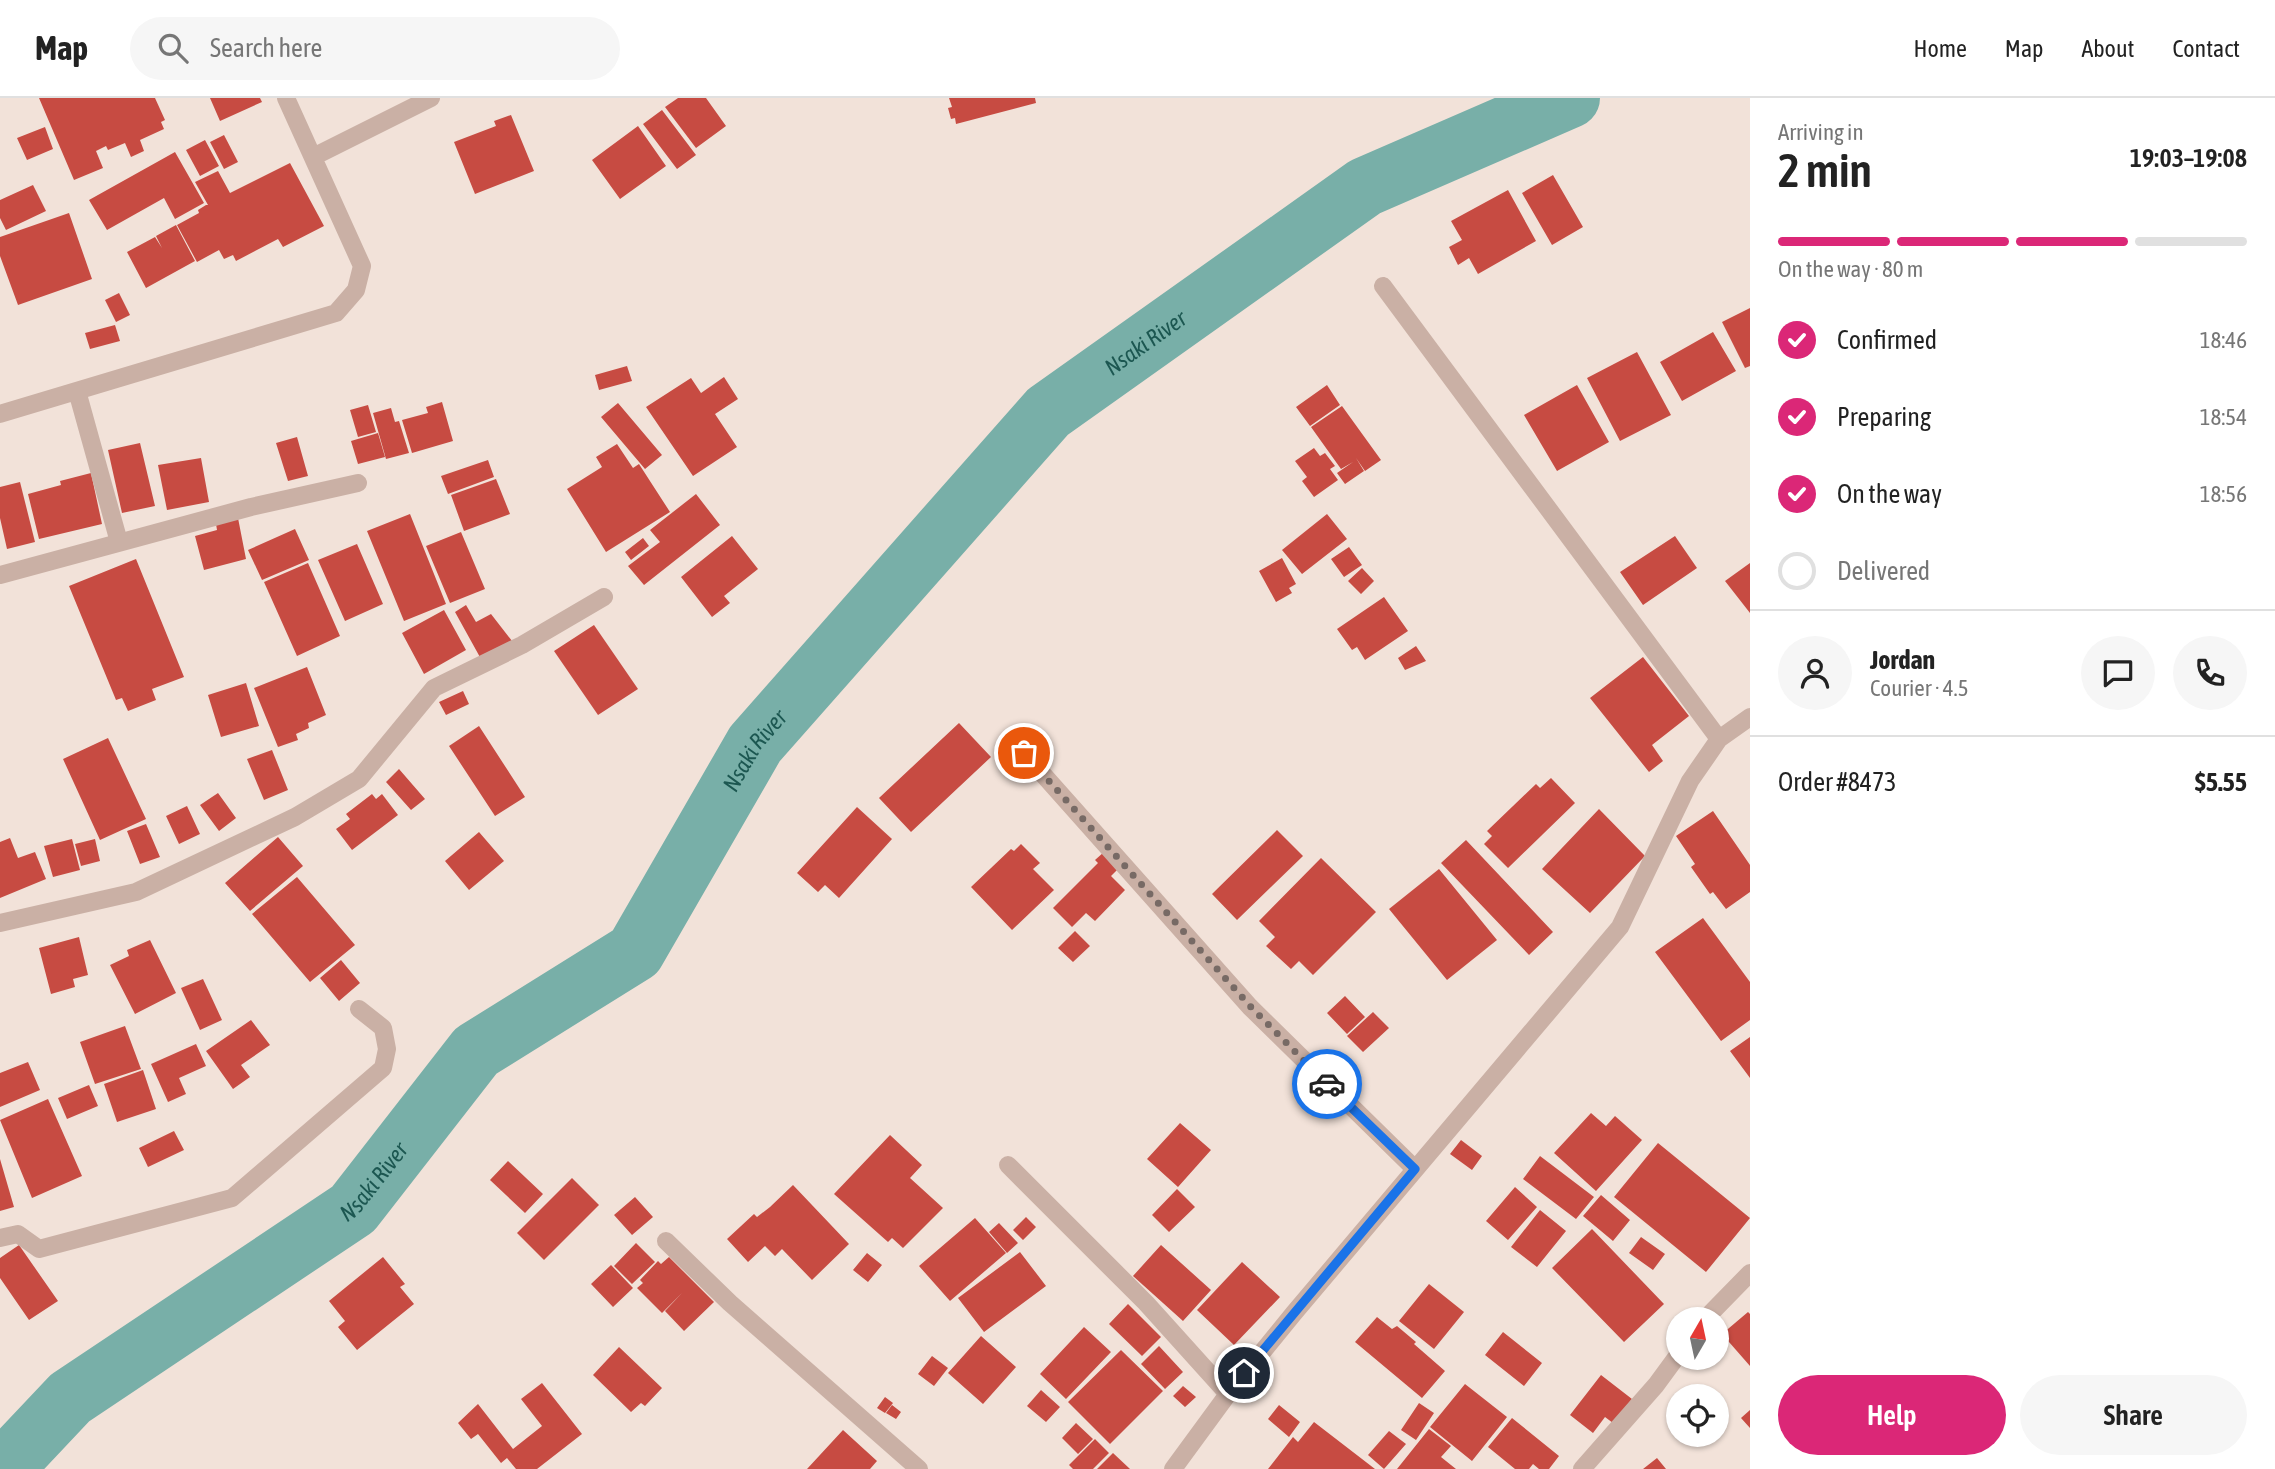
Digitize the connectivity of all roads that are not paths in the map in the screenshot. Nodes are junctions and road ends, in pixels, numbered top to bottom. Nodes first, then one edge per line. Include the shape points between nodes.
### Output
1 (286, 98) edge
2 (431, 98) edge
3 (313, 157) junction
4 (1383, 286) dead end
5 (77, 391) junction
6 (0, 414) edge
7 (358, 483) dead end
8 (119, 542) junction
9 (0, 575) edge
10 (604, 597) dead end
11 (1750, 717) edge
12 (1719, 739) junction
13 (1024, 753) dead end
14 (0, 923) edge
15 (359, 1009) dead end
16 (1008, 1165) dead end
17 (1415, 1169) junction
18 (0, 1238) edge
19 (666, 1241) dead end
20 (1750, 1273) edge
21 (1717, 1307) edge
22 (1667, 1370) edge
23 (1228, 1394) junction
24 (919, 1469) edge
25 (1173, 1469) edge
26 (1581, 1469) edge

1 - 3 street
2 - 3 street
3 - 5 street via 362,266 356,290 336,313
4 - 12 street
5 - 6 street
5 - 8 street
7 - 8 street
8 - 9 street
10 - 14 street via 522,645 434,688 359,779 295,817 136,892
11 - 12 street
12 - 17 street via 1690,781 1620,927
13 - 17 street via 1251,1007
15 - 18 street via 383,1028 387,1049 383,1068 232,1198 39,1250 18,1234
16 - 23 street via 1146,1303
17 - 23 street
19 - 24 street
20 - 21 street
22 - 26 street
23 - 25 street

